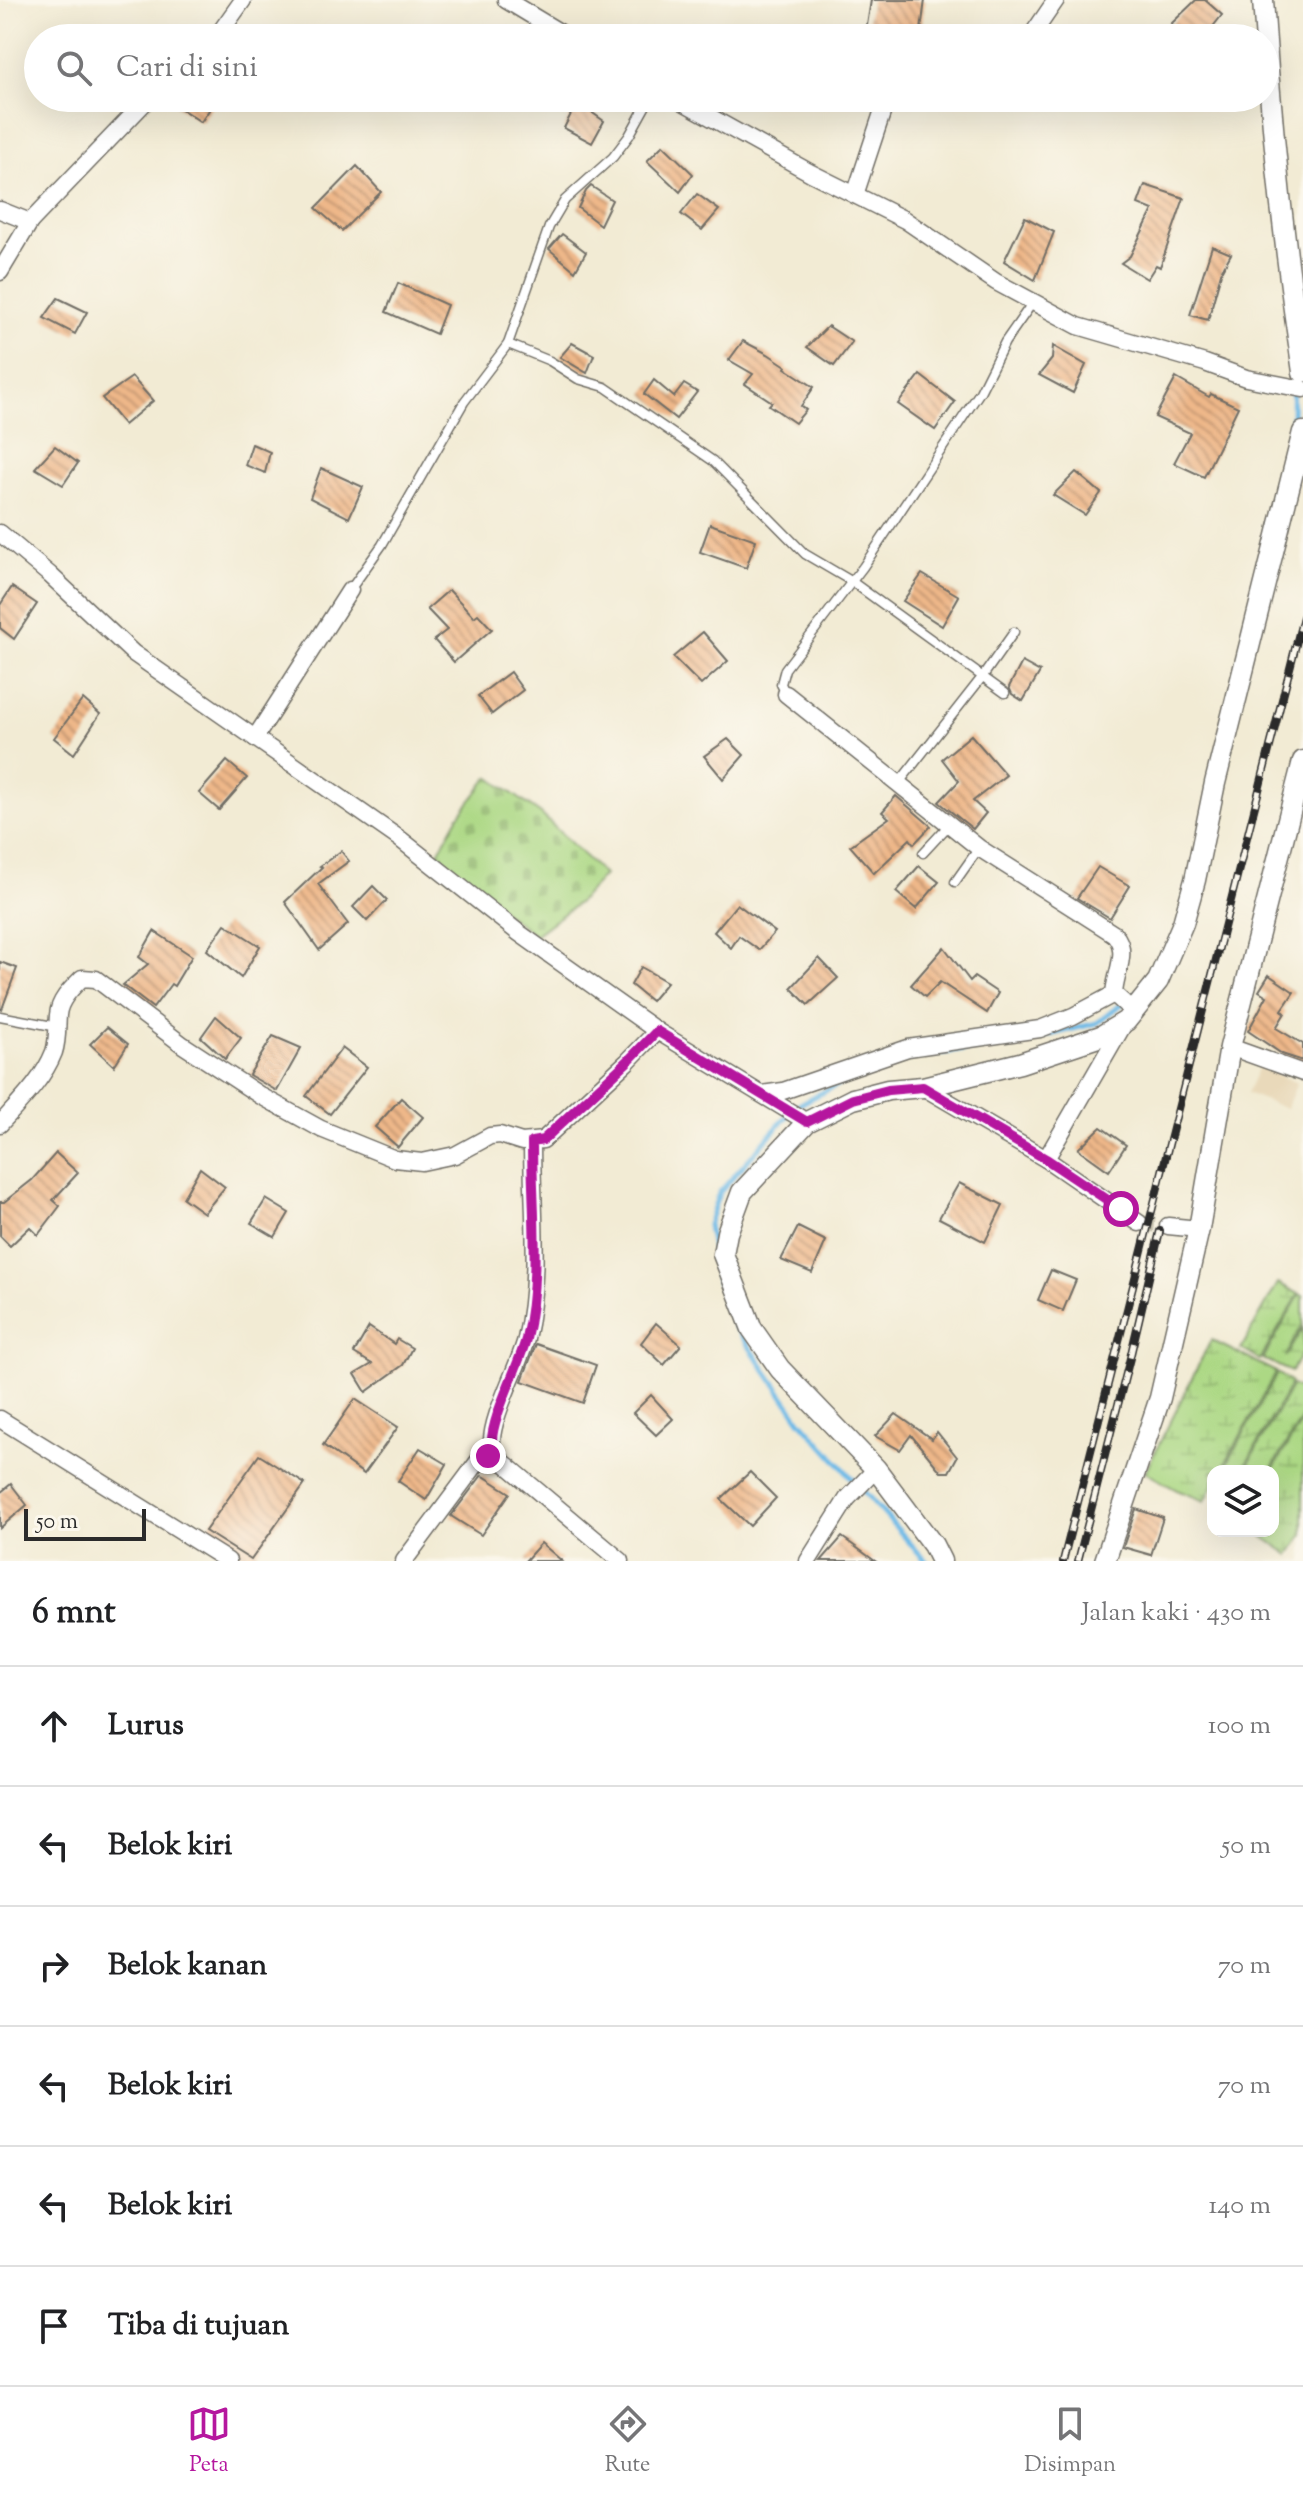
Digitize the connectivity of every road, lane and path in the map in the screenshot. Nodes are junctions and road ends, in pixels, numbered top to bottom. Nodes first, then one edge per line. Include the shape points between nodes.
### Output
1 (243, 0) edge
2 (506, 0) edge
3 (1056, 0) edge
4 (1263, 0) edge
5 (226, 24) edge
6 (546, 24) edge
7 (1040, 24) edge
8 (1264, 24) edge
9 (136, 112) edge
10 (642, 112) edge
11 (702, 112) edge
12 (882, 112) edge
13 (1270, 112) edge
14 (855, 195) junction
15 (0, 210) edge
16 (30, 222) junction
17 (0, 272) edge
18 (1033, 302) junction
19 (508, 344) junction
20 (1302, 384) edge
21 (1303, 432) edge
22 (0, 533) edge
23 (851, 581) junction
24 (350, 590) joint
25 (1014, 632) dead end
26 (983, 676) junction
27 (1005, 693) dead end
28 (786, 694) joint
29 (255, 738) junction
30 (1303, 761) edge
31 (898, 784) junction
32 (949, 825) junction
33 (979, 848) junction
34 (923, 853) dead end
35 (955, 882) dead end
36 (1124, 1006) junction
37 (0, 1016) edge
38 (59, 1027) junction
39 (657, 1031) junction
40 (1230, 1047) junction
41 (1303, 1073) edge
42 (923, 1087) junction
43 (768, 1097) junction
44 (801, 1118) junction
45 (0, 1124) edge
46 (532, 1142) junction
47 (1046, 1159) junction
48 (1139, 1223) tunnel mouth
49 (1168, 1226) tunnel mouth
50 (1199, 1229) junction
51 (0, 1419) edge
52 (496, 1456) junction
53 (871, 1475) junction
54 (228, 1561) edge
55 (404, 1561) edge
56 (621, 1561) edge
57 (808, 1561) edge
58 (941, 1561) edge
59 (1105, 1561) edge

1 - 5 street
2 - 6 street
3 - 7 street
4 - 8 street
9 - 16 street
10 - 19 lane via 613,157 565,200 549,227
11 - 14 street
12 - 14 street
13 - 20 street
14 - 18 street via 905,220
15 - 16 street
16 - 17 street
18 - 20 street via 1078,326 1277,386
18 - 23 lane via 980,392
19 - 23 lane via 605,387 713,461 805,554
19 - 24 lane via 464,402 382,545
21 - 36 street via 1187,908 1158,981
22 - 29 street via 133,653
23 - 26 lane
23 - 28 lane via 785,669 781,684
24 - 29 street
25 - 26 lane
26 - 27 lane
26 - 31 lane
28 - 31 street
29 - 39 street
30 - 40 street
31 - 32 street
32 - 33 street
32 - 34 lane
33 - 35 lane
33 - 36 street via 1119,939
36 - 42 street via 1101,1036
36 - 43 street via 1040,1029 908,1048
36 - 47 street
37 - 38 lane
38 - 45 street via 54,1052 39,1080
38 - 46 street via 58,1012 67,993 82,978 96,979 261,1096 321,1129 395,1159 446,1158 490,1136
39 - 43 street
39 - 46 street via 543,1140
40 - 41 street
40 - 50 street
42 - 44 street via 888,1090
42 - 47 street
43 - 44 street
44 - 53 street via 742,1192 723,1254 752,1329
46 - 52 street via 532,1307 499,1415 492,1445
47 - 48 street
49 - 50 street
50 - 59 street via 1160,1398
51 - 54 street
52 - 55 street via 480,1459
52 - 56 street
53 - 57 street via 847,1499
53 - 58 street

